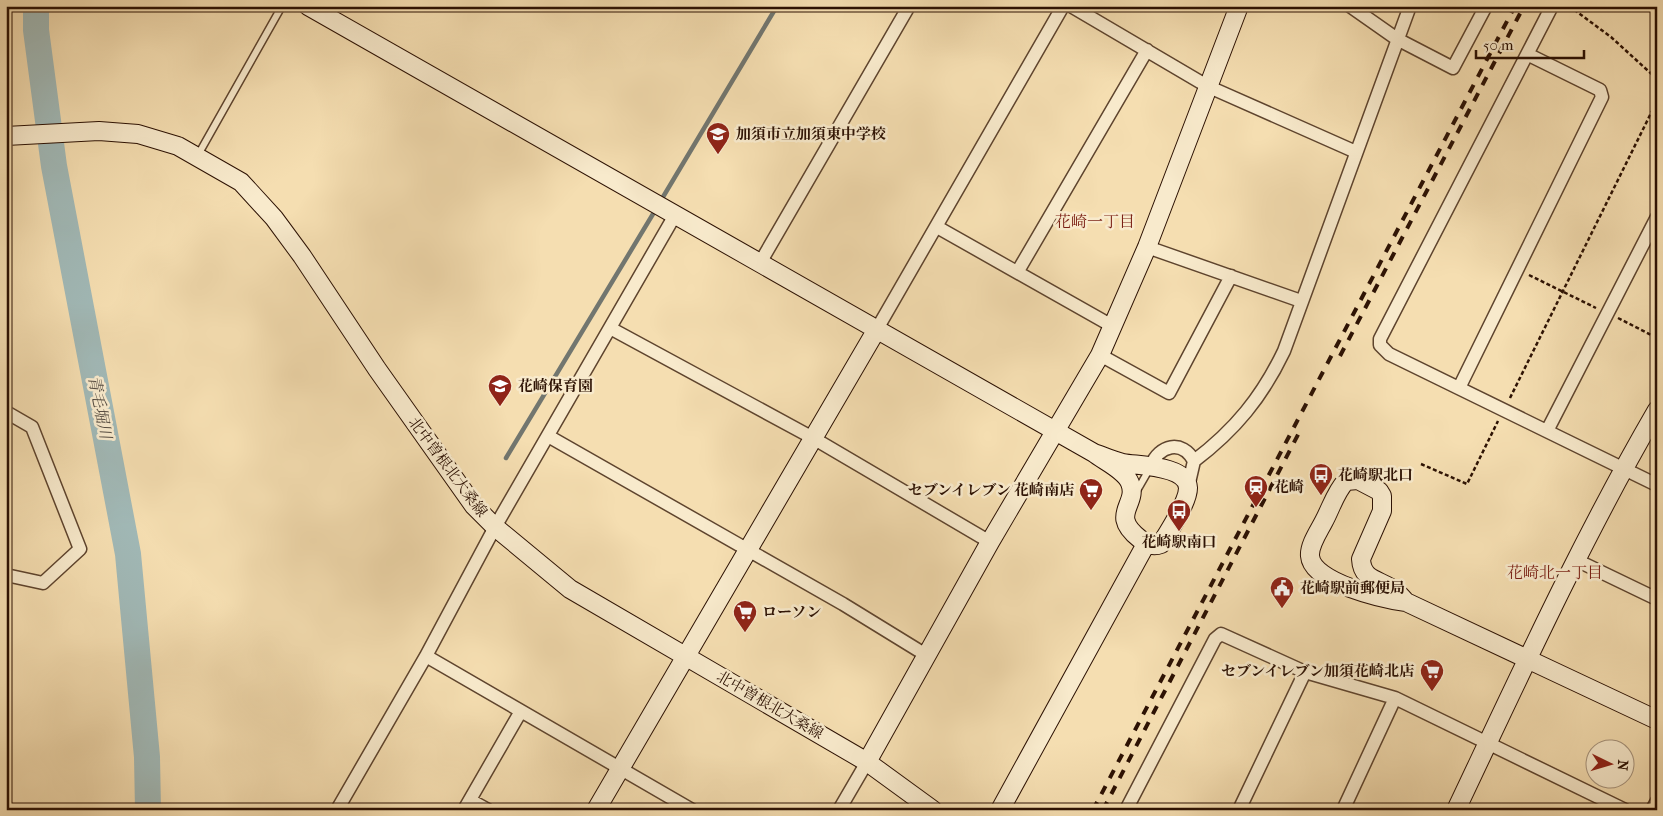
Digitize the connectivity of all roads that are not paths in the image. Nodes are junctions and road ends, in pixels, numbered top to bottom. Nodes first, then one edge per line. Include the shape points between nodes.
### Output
1 (282, 6) edge
2 (308, 6) edge
3 (909, 6) edge
4 (1063, 6) edge
5 (1071, 6) edge
6 (1239, 6) edge
7 (1350, 6) edge
8 (1410, 6) edge
9 (1486, 6) edge
10 (1552, 6) edge
11 (1398, 39) junction
12 (1147, 50) junction
13 (1529, 55) junction
14 (1207, 86) junction
15 (6, 136) edge
16 (1356, 152) junction
17 (197, 156) junction
18 (675, 215) junction
19 (1657, 217) edge
20 (937, 227) junction
21 (1147, 247) junction
22 (760, 263) junction
23 (1018, 271) junction
24 (1231, 276) junction
25 (1301, 301) junction
26 (1114, 327) junction
27 (610, 328) junction
28 (877, 329) junction
29 (1100, 355) junction
30 (1459, 388) junction
31 (1657, 410) edge
32 (6, 412) edge
33 (1547, 431) junction
34 (1055, 432) junction
35 (548, 436) junction
36 (813, 438) junction
37 (1094, 453) junction
38 (1194, 461) junction
39 (1151, 466) junction
40 (1623, 468) junction
41 (1657, 486) edge
42 (1188, 487) junction
43 (1129, 500) junction
44 (496, 528) junction
45 (990, 542) junction
46 (1146, 544) junction
47 (747, 550) junction
48 (1576, 560) junction
49 (6, 575) edge
50 (1657, 599) edge
51 (1406, 602) junction
52 (926, 655) junction
53 (426, 656) junction
54 (685, 656) junction
55 (1528, 660) junction
56 (1305, 672) junction
57 (1395, 698) junction
58 (522, 711) junction
59 (1657, 720) edge
60 (1488, 742) junction
61 (867, 762) junction
62 (620, 768) junction
63 (1657, 801) edge
64 (467, 805) edge
65 (337, 810) edge
66 (488, 810) edge
67 (596, 810) edge
68 (692, 810) edge
69 (839, 810) edge
70 (933, 810) edge
71 (1000, 810) edge
72 (1126, 810) edge
73 (1239, 810) edge
74 (1343, 810) edge
75 (1456, 810) edge
76 (1625, 810) edge
77 (1652, 810) edge

1 - 17 lane
2 - 18 street
3 - 22 street
4 - 20 street
5 - 12 street
6 - 14 street
7 - 11 street
8 - 11 street
9 - 11 street via 1453,68
10 - 13 street
11 - 16 street
12 - 14 street
12 - 23 street
13 - 30 street via 1600,90 1602,98
13 - 30 street via 1380,339 1380,346 1389,354
14 - 16 street
14 - 21 street
15 - 17 street, 北中曽根北大桑線 via 99,131 138,134 178,146
16 - 25 street
17 - 44 street, 北中曽根北大桑線 via 241,182 274,218 474,506
18 - 22 street
18 - 27 street
19 - 33 street
20 - 23 street
20 - 28 street
21 - 24 street
21 - 26 street
22 - 28 street
23 - 26 street
24 - 25 street
24 - 29 street via 1169,393
25 - 38 street via 1284,351 1268,384 1229,430
26 - 29 street
27 - 35 street
27 - 36 street
28 - 34 street
28 - 36 street
29 - 34 street
30 - 33 street
31 - 40 street
32 - 49 street via 32,427 80,550 43,582
33 - 40 street
34 - 37 street
34 - 45 street
35 - 44 street
35 - 47 street
36 - 45 street
36 - 47 street
37 - 39 street via 1122,463
37 - 43 street via 1126,476 1131,488
38 - 39 street via 1184,449 1171,446 1160,452
38 - 42 street
39 - 42 street via 1173,471 1183,478
39 - 43 lane
40 - 41 street
40 - 48 street
42 - 46 street via 1161,544
43 - 46 street via 1124,515 1126,523
44 - 53 street
44 - 54 street, 北中曽根北大桑線 via 570,589
45 - 52 street
46 - 71 street
47 - 52 street
47 - 54 street
48 - 50 street
48 - 55 street
51 - 51 street via 1339,583 1312,563 1310,553 1315,540 1346,481 1358,480 1382,496 1382,511 1360,559 1361,568 1368,577 1393,589
51 - 55 street
52 - 61 street
53 - 58 street
53 - 65 street
54 - 61 street, 北中曽根北大桑線
54 - 62 street
55 - 59 street
55 - 60 street
56 - 57 street
56 - 72 street via 1226,635 1218,635
56 - 73 street
57 - 60 street
57 - 74 street
58 - 62 street
58 - 64 street
60 - 75 street
60 - 76 street
61 - 69 street
61 - 70 street, 北中曽根北大桑線
62 - 67 street
62 - 68 street
63 - 77 street
64 - 66 street

